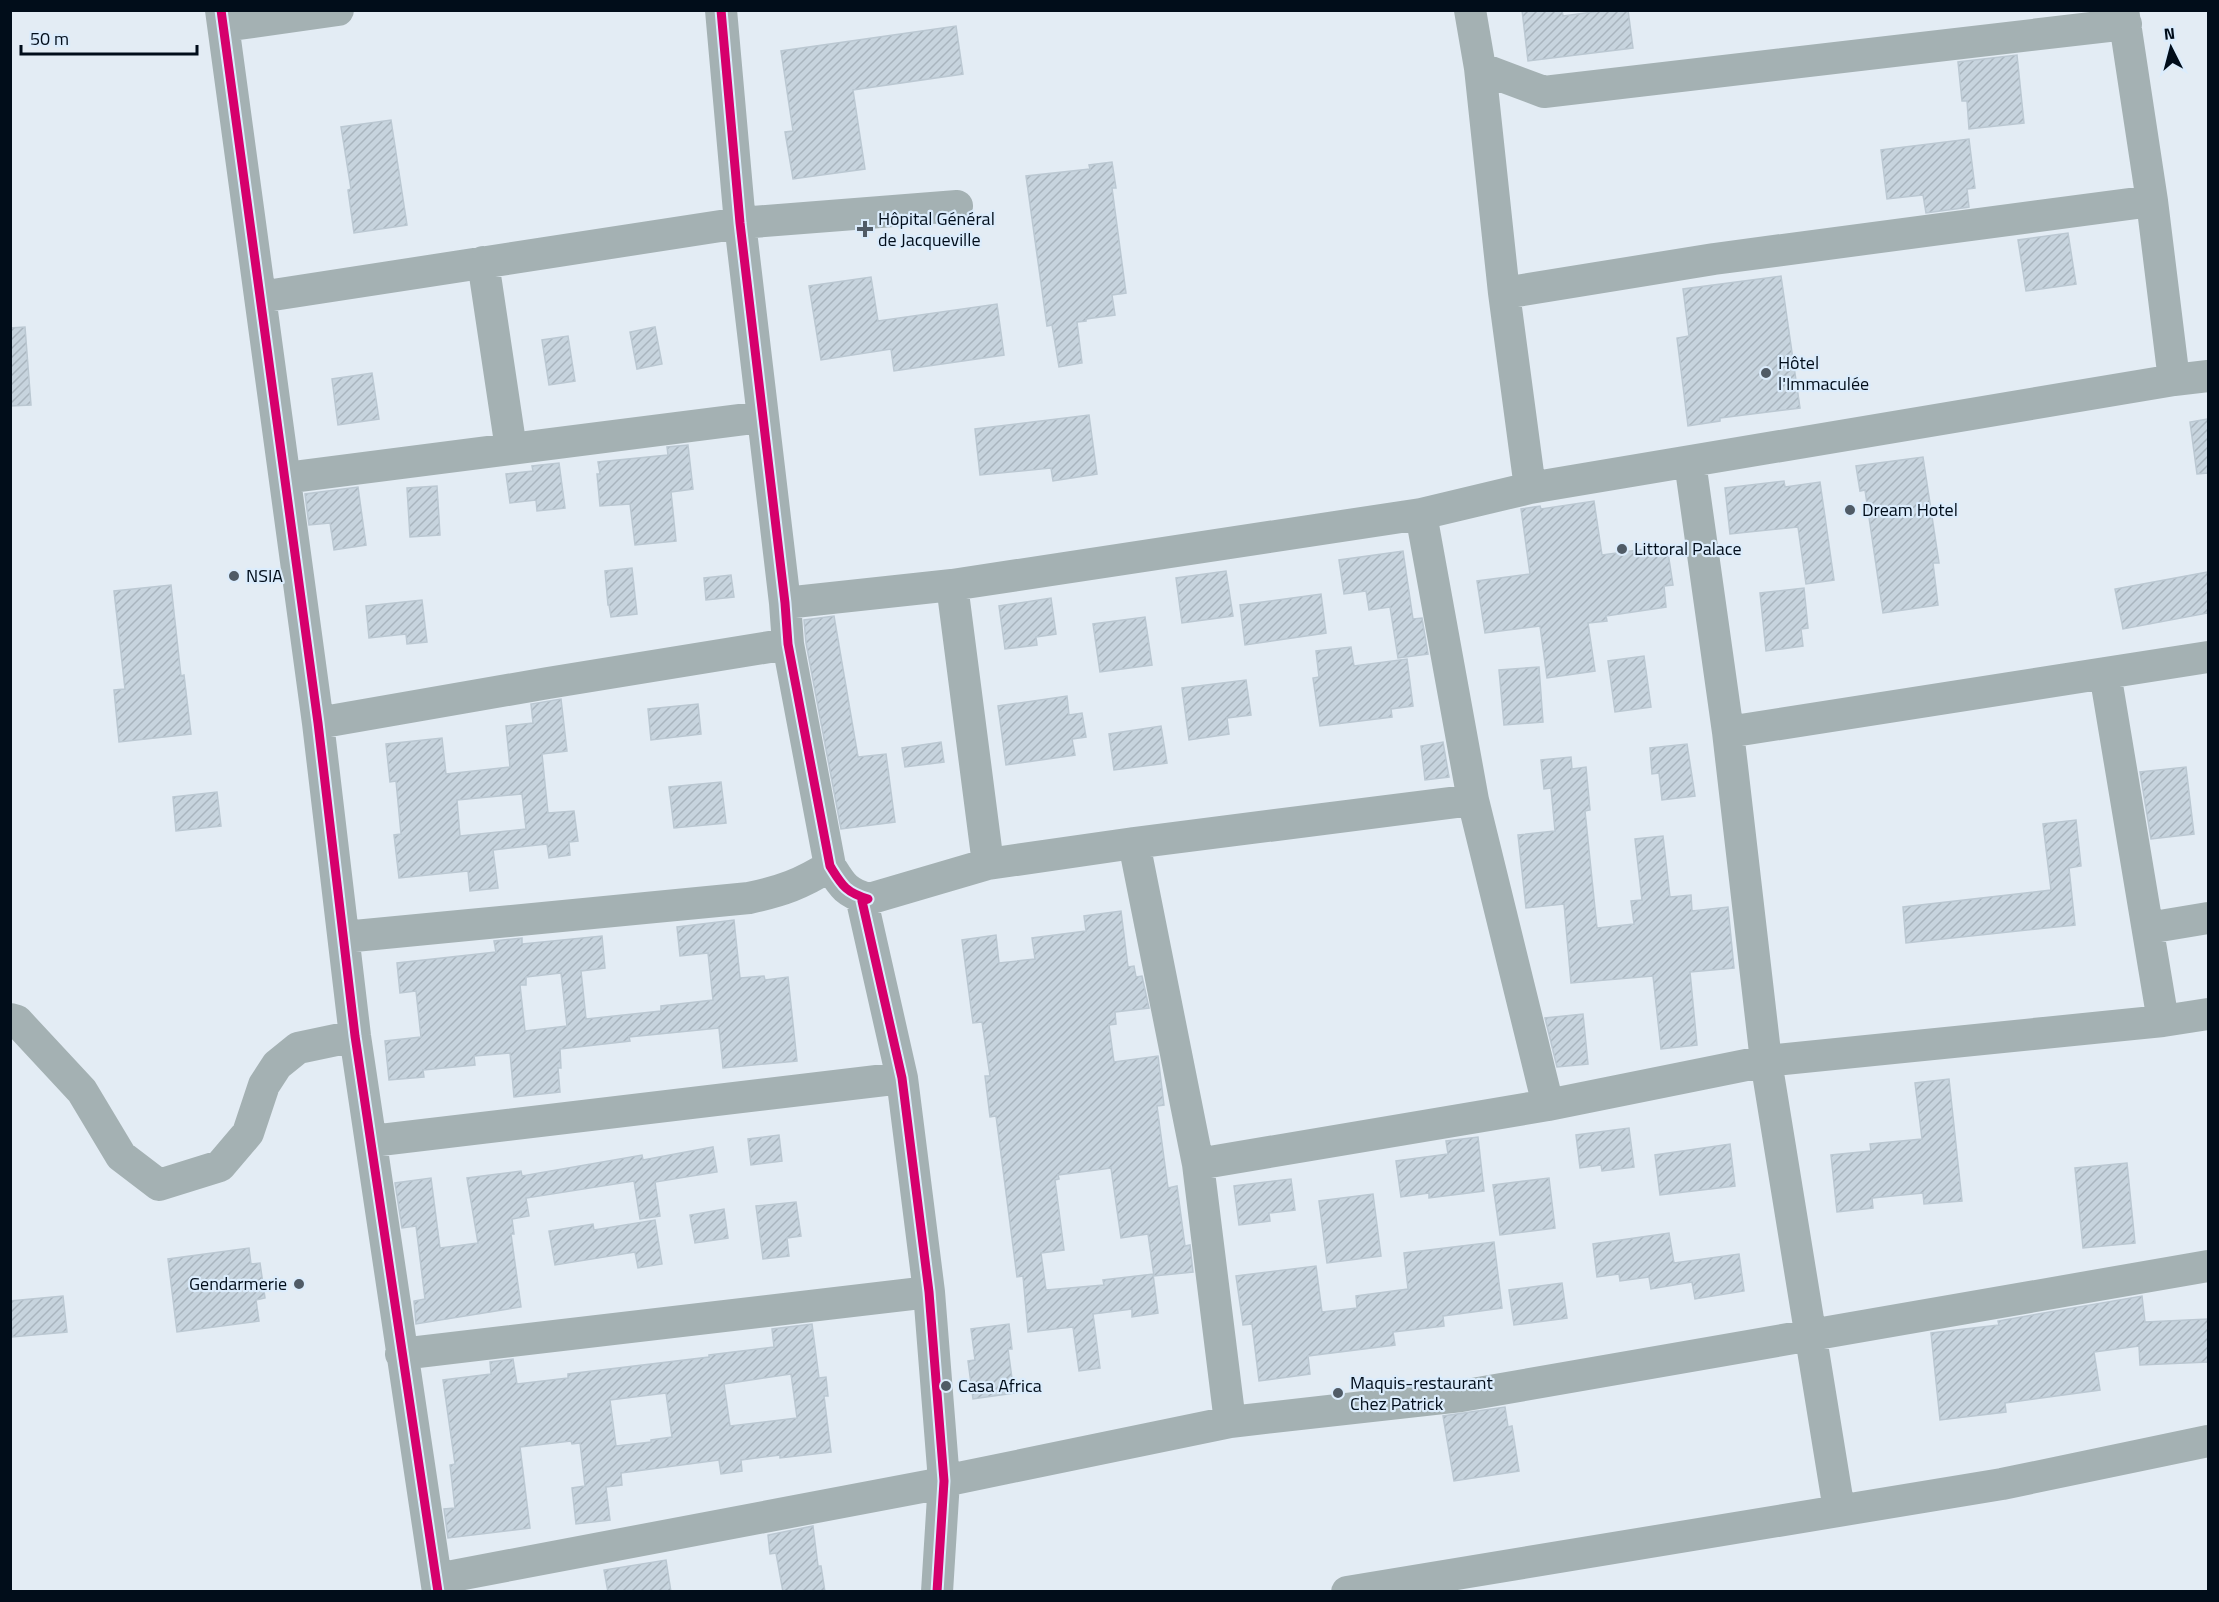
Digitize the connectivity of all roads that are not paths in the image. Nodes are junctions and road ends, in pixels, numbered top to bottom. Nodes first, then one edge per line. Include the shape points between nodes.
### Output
1 (338, 10) edge
2 (721, 10) edge
3 (1470, 10) edge
4 (2124, 17) edge
5 (222, 18) edge
6 (1480, 68) junction
7 (2152, 201) junction
8 (957, 206) dead end
9 (740, 223) junction
10 (483, 262) junction
11 (1504, 293) junction
12 (260, 297) junction
13 (2208, 376) edge
14 (2174, 380) junction
15 (762, 417) junction
16 (511, 449) junction
17 (1690, 462) junction
18 (285, 478) junction
19 (1530, 488) junction
20 (1421, 514) junction
21 (952, 585) junction
22 (785, 603) junction
23 (788, 644) junction
24 (2208, 657) edge
25 (2105, 673) junction
26 (318, 723) junction
27 (1728, 732) junction
28 (1473, 800) junction
29 (1134, 843) junction
30 (988, 864) junction
31 (830, 866) junction
32 (862, 901) junction
33 (2208, 918) edge
34 (2148, 928) junction
35 (344, 937) junction
36 (2208, 1014) edge
37 (10, 1019) edge
38 (2163, 1021) junction
39 (355, 1036) junction
40 (1766, 1061) junction
41 (902, 1078) junction
42 (1548, 1105) junction
43 (372, 1141) junction
44 (1198, 1164) junction
45 (2208, 1266) edge
46 (929, 1292) junction
47 (1810, 1334) junction
48 (401, 1354) junction
49 (1230, 1422) junction
50 (2208, 1441) edge
51 (944, 1482) junction
52 (1839, 1510) junction
53 (437, 1585) edge
54 (937, 1592) edge
55 (1347, 1592) edge

1 - 5 street
2 - 9 street
3 - 6 street
4 - 6 street via 1544,92
4 - 7 street
5 - 12 street
6 - 11 street
7 - 11 street via 1714,259
7 - 14 street
8 - 9 street
9 - 10 street
9 - 15 street
10 - 12 street
10 - 16 street
11 - 19 street
12 - 18 street
13 - 14 street
14 - 17 street
15 - 16 street
15 - 22 street
16 - 18 street
17 - 19 street
17 - 27 street
18 - 26 street
19 - 20 street
20 - 21 street
20 - 28 street
21 - 22 street
21 - 30 street
22 - 23 street
23 - 26 street
23 - 31 street
24 - 25 street
25 - 27 street
25 - 34 street
26 - 35 street
27 - 40 street
28 - 29 street
28 - 42 street
29 - 30 street
29 - 44 street
30 - 32 street
31 - 32 street via 852,894 868,899
31 - 35 street via 805,882 749,898
32 - 41 street
33 - 34 street
34 - 38 street
35 - 39 street
36 - 38 street
37 - 39 street via 17,1020 82,1091 121,1156 159,1185 220,1166 248,1133 264,1085 277,1065 298,1048
38 - 40 street
39 - 43 street
40 - 42 street
40 - 47 street
41 - 43 street
41 - 46 street
42 - 44 street
43 - 48 street
44 - 49 street
45 - 47 street
46 - 48 street
46 - 51 street
47 - 49 street via 1461,1396
47 - 52 street
48 - 53 street
49 - 51 street
50 - 52 street via 2002,1484
51 - 53 street
51 - 54 street
52 - 55 street

